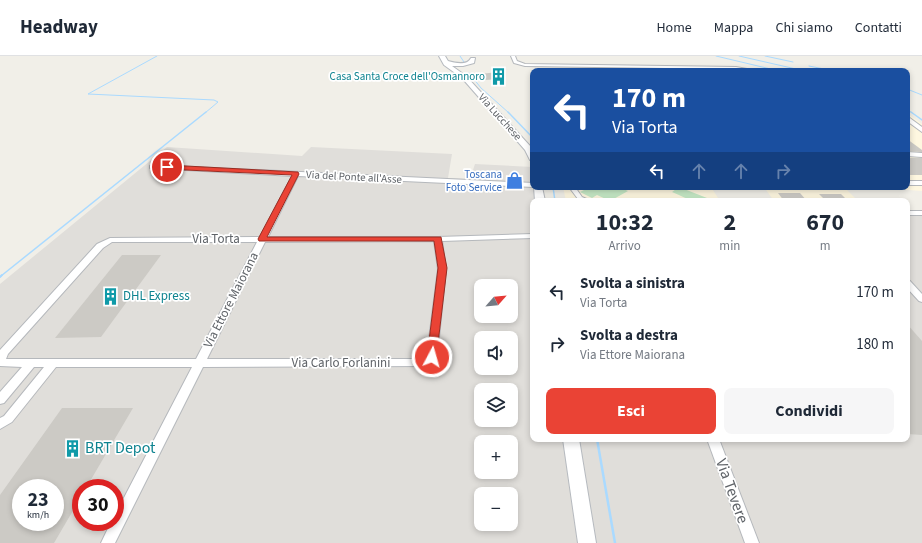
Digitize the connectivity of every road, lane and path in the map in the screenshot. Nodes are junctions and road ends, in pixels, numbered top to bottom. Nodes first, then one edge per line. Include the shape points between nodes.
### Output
1 (514, 56) edge
2 (471, 57) edge
3 (443, 58) edge
4 (736, 68) edge
5 (464, 77) junction
6 (910, 120) edge
7 (910, 127) edge
8 (921, 129) edge
9 (530, 153) edge
10 (910, 154) edge
11 (922, 155) edge
12 (152, 166) dead end
13 (296, 174) junction
14 (910, 183) edge
15 (922, 183) edge
16 (530, 185) edge
17 (910, 213) edge
18 (922, 213) edge
19 (530, 236) edge
20 (262, 239) junction
21 (438, 239) junction
22 (910, 286) edge
23 (922, 299) edge
24 (0, 360) edge
25 (200, 362) junction
26 (31, 363) junction
27 (52, 363) junction
28 (0, 400) edge
29 (0, 424) edge
30 (571, 442) edge
31 (714, 442) edge
32 (108, 543) edge
33 (587, 543) edge
34 (752, 543) edge

1 - 4 street via 517,63 530,65
2 - 3 main road via 470,63 458,65 448,63
2 - 5 main road via 474,63
3 - 5 main road, Via Lucchese via 446,64
5 - 9 main road, Via Lucchese
6 - 8 street
7 - 8 street
10 - 11 street
12 - 13 street, Via del Ponte all'Asse
13 - 16 street, Via del Ponte all'Asse
13 - 20 street, Via Ettore Maiorana
14 - 15 street
17 - 18 street
19 - 21 street, Via Torta
20 - 21 street, Via Torta
20 - 24 street, Via Torta via 107,241 4,352
20 - 25 street, Via Ettore Maiorana
21 - 25 street, Via Carlo Forlanini via 442,268 432,357 429,361
22 - 23 street
24 - 26 street, Via Ettore Maiorana via 3,363
25 - 27 street, Via Ettore Maiorana
25 - 32 street, Via Ettore Maiorana
26 - 27 street, Via Ettore Maiorana
26 - 28 street
27 - 29 street via 8,419
30 - 33 main road
31 - 34 street, Via Tevere

